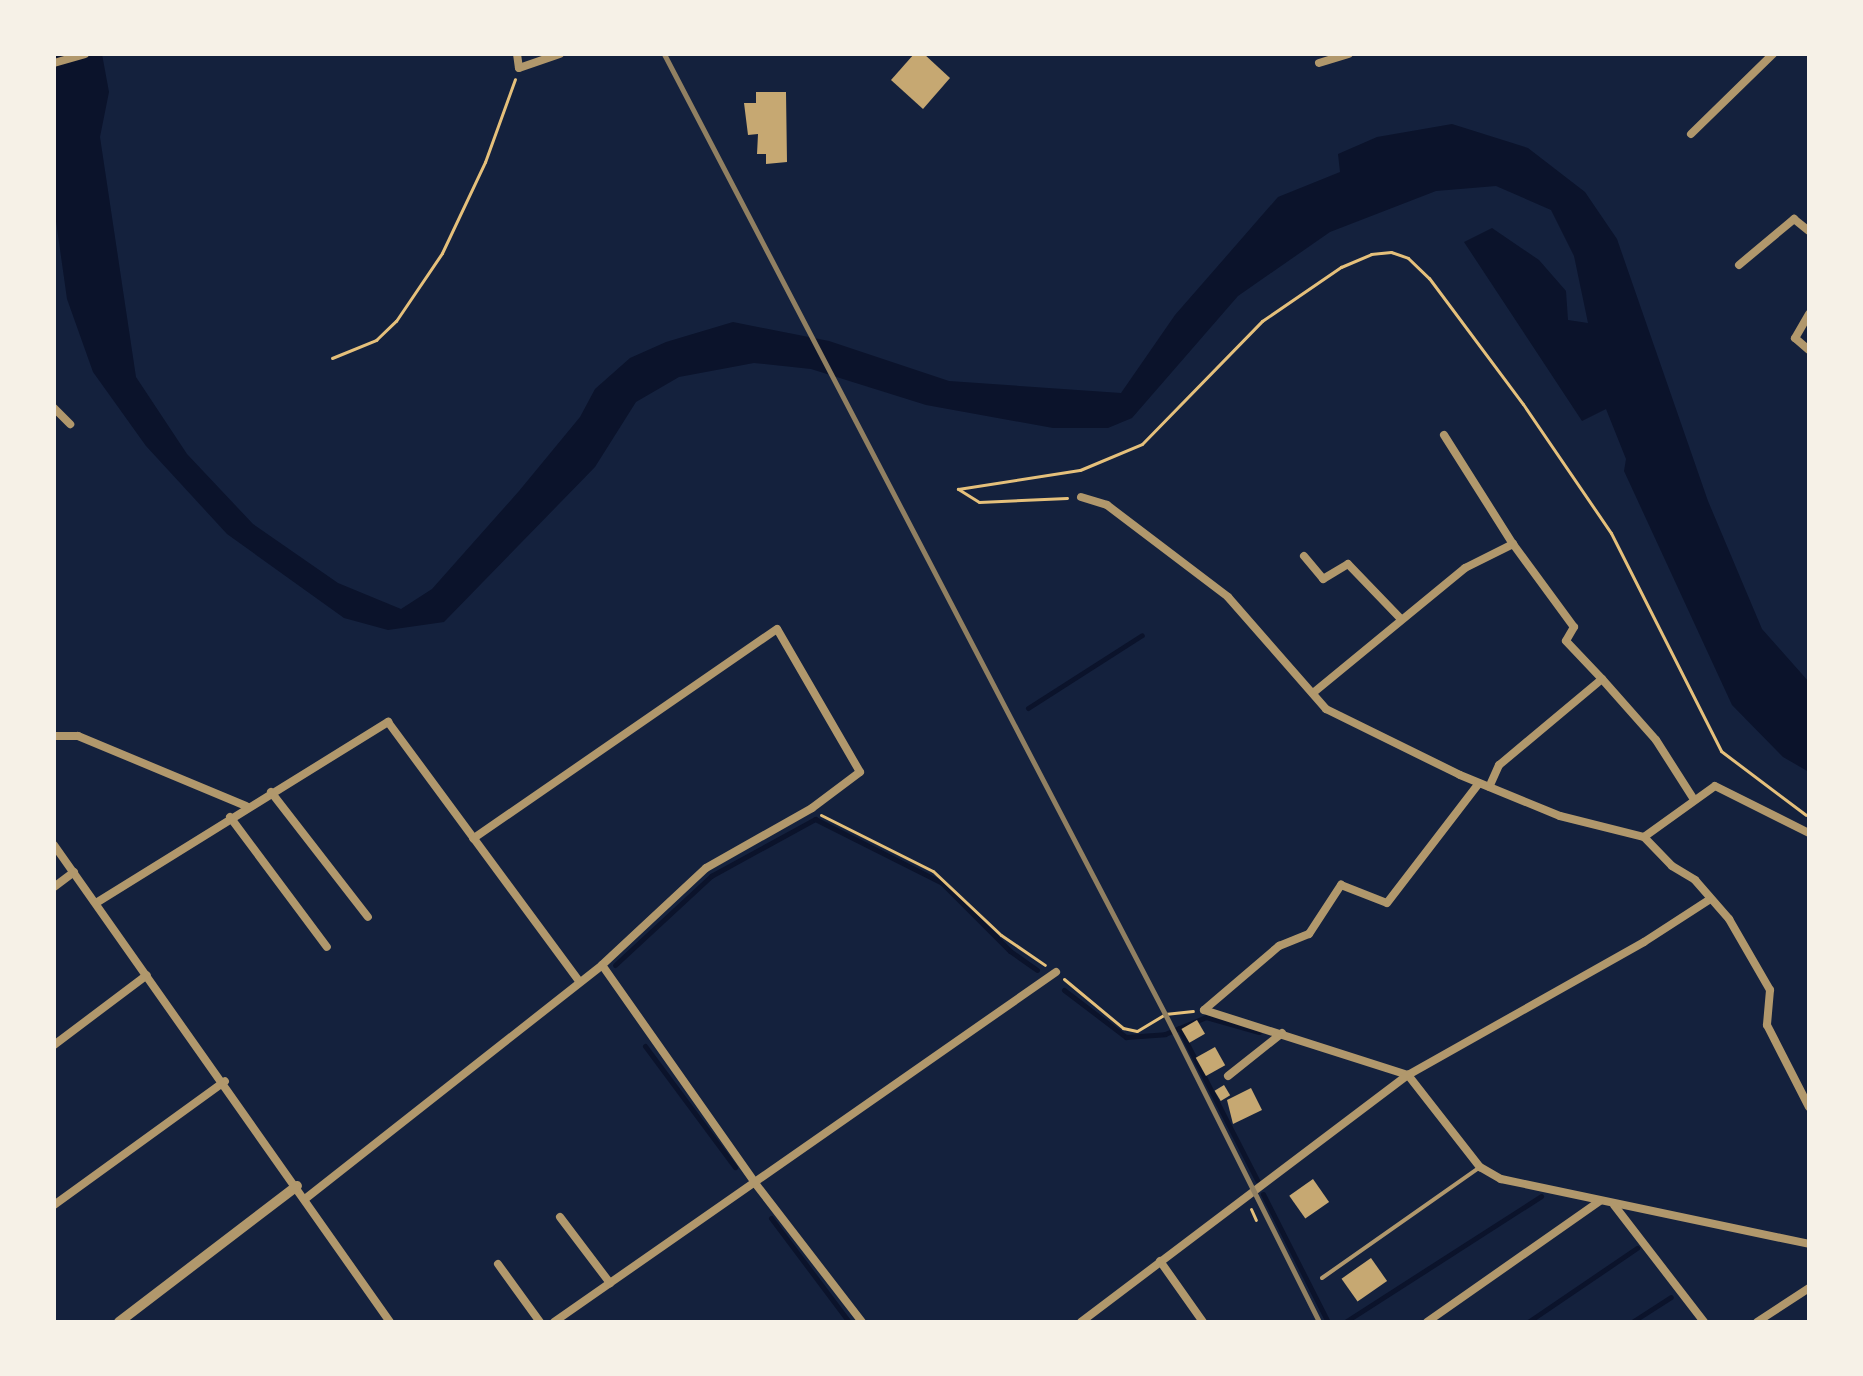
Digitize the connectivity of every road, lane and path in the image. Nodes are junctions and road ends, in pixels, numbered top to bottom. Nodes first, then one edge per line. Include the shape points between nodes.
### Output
1 (85, 54) edge
2 (517, 54) edge
3 (560, 54) edge
4 (1349, 54) edge
5 (1773, 54) edge
6 (54, 63) edge
7 (1319, 63) dead end
8 (519, 68) junction
9 (1691, 134) dead end
10 (1809, 231) edge
11 (1739, 265) dead end
12 (1809, 314) edge
13 (1809, 350) edge
14 (332, 358) dead end
15 (54, 408) edge
16 (70, 424) dead end
17 (1444, 435) dead end
18 (1081, 497) joint
19 (1513, 544) junction
20 (1304, 556) dead end
21 (1400, 618) junction
22 (1602, 679) junction
23 (1313, 693) junction
24 (54, 736) edge
25 (1479, 783) junction
26 (1489, 787) junction
27 (271, 792) junction
28 (1693, 798) junction
29 (246, 806) junction
30 (812, 808) junction
31 (230, 817) junction
32 (1809, 817) edge
33 (1809, 833) edge
34 (1644, 837) junction
35 (473, 839) junction
36 (54, 845) edge
37 (74, 872) junction
38 (54, 887) edge
39 (1709, 900) junction
40 (96, 903) junction
41 (368, 917) dead end
42 (327, 947) dead end
43 (602, 965) junction
44 (1056, 972) junction
45 (147, 975) junction
46 (579, 981) junction
47 (1204, 1010) junction
48 (1282, 1033) junction
49 (54, 1045) edge
50 (1408, 1075) junction
51 (1228, 1076) dead end
52 (225, 1081) junction
53 (1809, 1107) edge
54 (1480, 1167) junction
55 (755, 1183) junction
56 (297, 1186) junction
57 (305, 1199) junction
58 (1600, 1201) junction
59 (54, 1205) edge
60 (1614, 1205) junction
61 (560, 1217) dead end
62 (1809, 1244) edge
63 (1160, 1261) junction
64 (498, 1264) dead end
65 (1322, 1278) dead end
66 (610, 1283) junction
67 (1809, 1288) edge
68 (119, 1322) edge
69 (390, 1322) edge
70 (540, 1322) edge
71 (554, 1322) edge
72 (862, 1322) edge
73 (1081, 1322) edge
74 (1203, 1322) edge
75 (1427, 1322) edge
76 (1704, 1322) edge
77 (1757, 1322) edge

1 - 6 street
2 - 8 street
3 - 8 street
4 - 7 street
5 - 9 street
8 - 14 path via 485,162 442,253 396,321 365,346
10 - 11 street via 1794,219
12 - 13 street via 1795,338
15 - 16 street
17 - 19 street
18 - 23 street via 1107,505 1128,526 1228,597
18 - 32 path via 979,502 958,489 1080,470 1142,444 1262,321 1361,258 1391,252 1408,258 1429,278 1523,404 1611,533 1721,751
19 - 21 street via 1465,568
19 - 22 street via 1574,627 1566,641
20 - 21 street via 1323,579 1348,564
21 - 23 street
22 - 26 street via 1499,765
22 - 28 street via 1656,740
23 - 25 street via 1326,709
24 - 29 street via 78,736
25 - 26 street
25 - 47 street via 1387,903 1341,885 1309,934 1279,946
26 - 34 street via 1560,816
27 - 29 street
27 - 35 street via 388,722
27 - 41 street
28 - 33 street via 1715,786
28 - 34 street
29 - 31 street
30 - 35 street via 860,772 777,629
30 - 43 street via 706,868
30 - 44 path via 933,871 1001,935
31 - 40 street
31 - 42 street
34 - 39 street via 1672,866 1695,880
35 - 46 street
36 - 37 street
37 - 38 street
37 - 40 street
39 - 50 street
39 - 53 street via 1729,919 1770,990 1767,1025
40 - 45 street
43 - 46 street
43 - 55 street
44 - 47 path via 1123,1028 1137,1031 1165,1014
44 - 55 street
45 - 49 street
45 - 52 street
46 - 57 street
47 - 48 street
48 - 50 street
48 - 51 street
50 - 54 street
50 - 63 street
52 - 56 street
52 - 59 street
54 - 58 street via 1501,1179
54 - 65 lane
55 - 66 street
55 - 72 street
56 - 57 street
56 - 68 street
57 - 69 street
58 - 60 street
58 - 75 street
60 - 62 street
60 - 76 street
61 - 66 street
63 - 73 street
63 - 74 street
64 - 70 street
66 - 71 street
67 - 77 street

